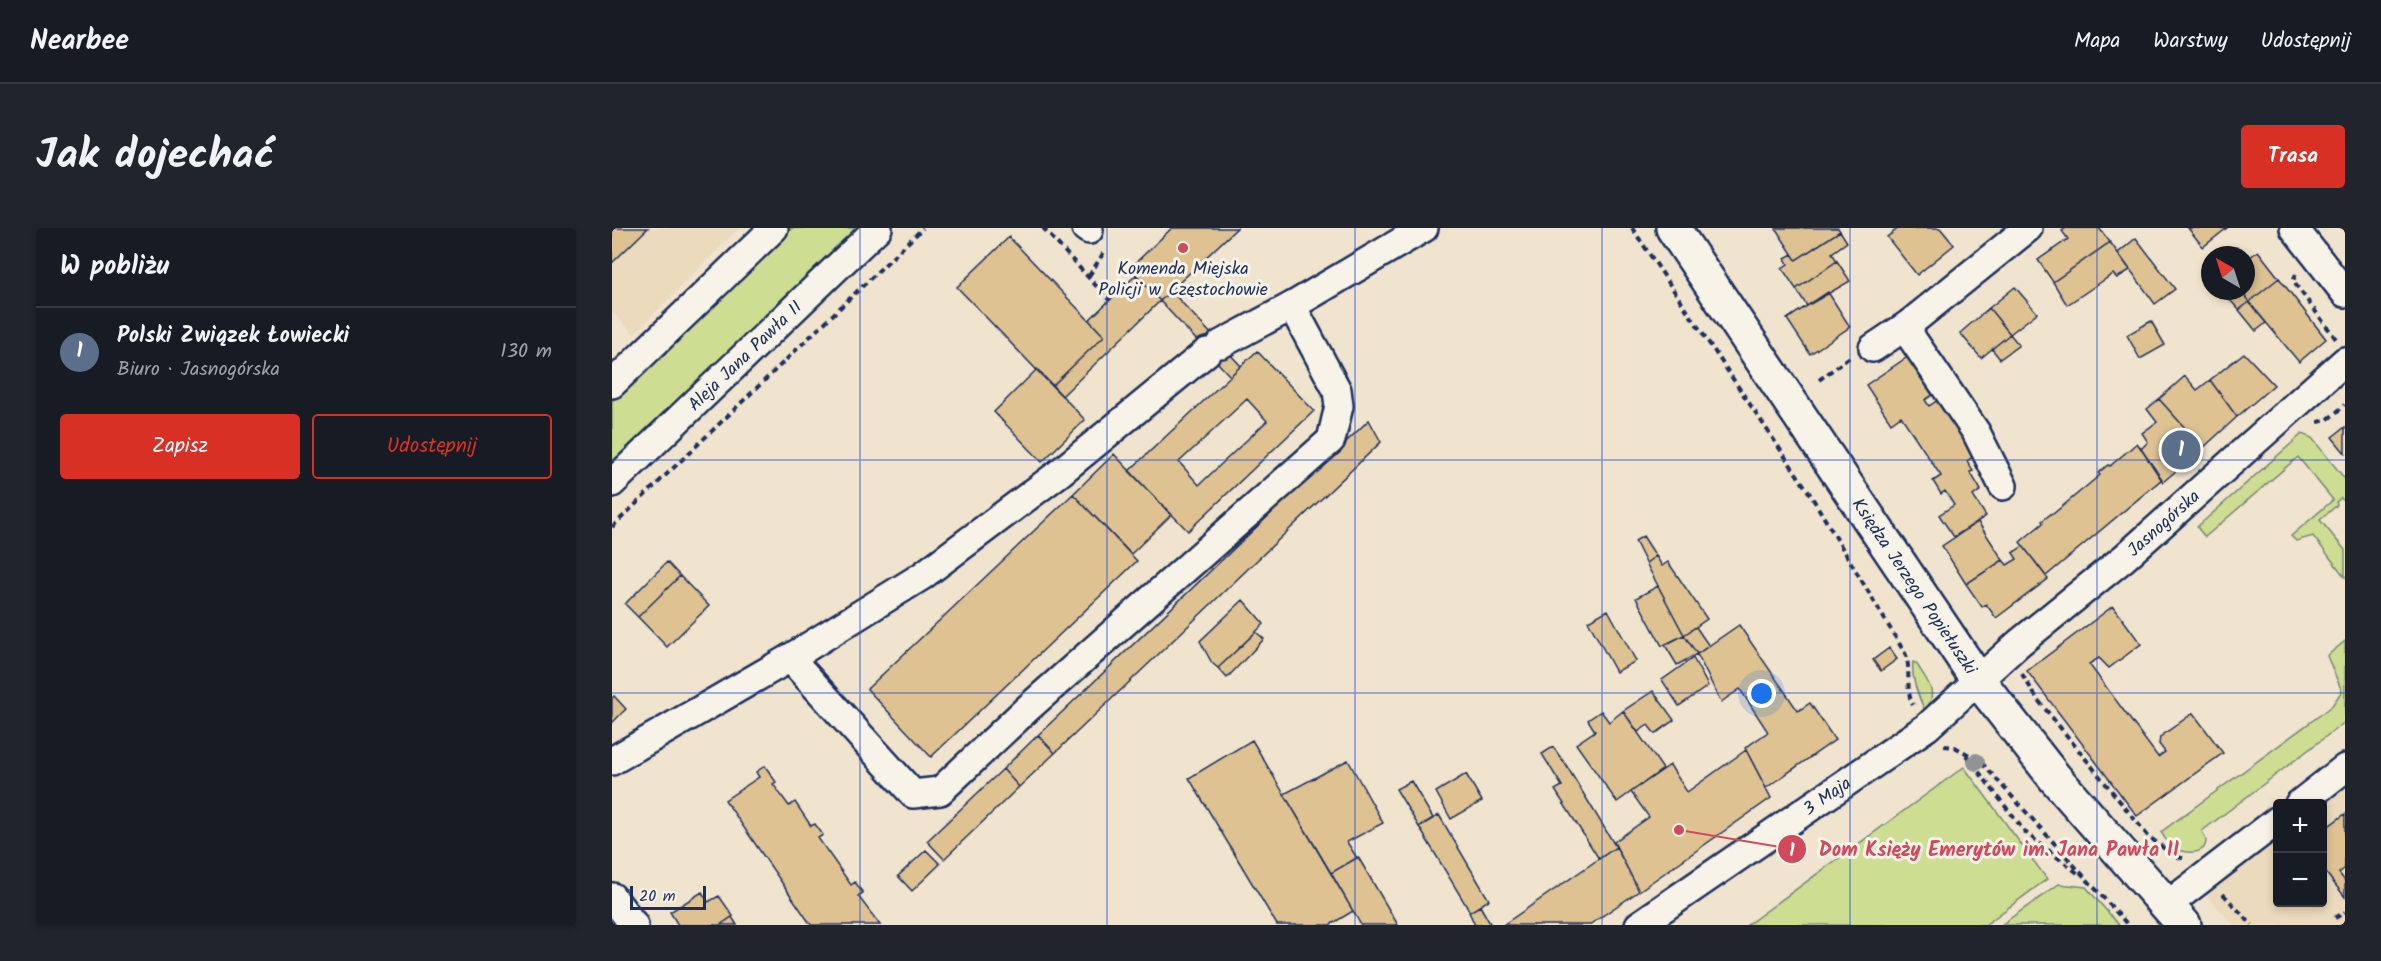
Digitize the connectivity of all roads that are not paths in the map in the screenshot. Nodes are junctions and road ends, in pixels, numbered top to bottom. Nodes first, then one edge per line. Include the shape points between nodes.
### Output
1 (774, 228) edge
2 (878, 228) edge
3 (1424, 228) edge
4 (1673, 228) edge
5 (2028, 228) edge
6 (2294, 228) edge
7 (2345, 293) edge
8 (1292, 306) junction
9 (1909, 324) junction
10 (1873, 348) road end
11 (2345, 361) edge
12 (612, 384) edge
13 (612, 483) edge
14 (2003, 486) dead end
15 (790, 658) junction
16 (1978, 680) junction
17 (612, 762) edge
18 (2345, 768) edge
19 (2305, 799) edge
20 (2273, 823) edge
21 (612, 897) edge
22 (2175, 916) edge
23 (634, 925) edge
24 (1639, 925) edge

1 - 12 street
2 - 13 street, Aleja Jana Pawła II
3 - 8 street
4 - 16 main road, Księdza Jerzego Popiełuszki
5 - 9 street
6 - 7 street
8 - 15 street via 1214,348 1058,474 922,576
8 - 15 street via 1337,390 1339,406 1331,440 940,791 913,794
9 - 10 street
9 - 14 street via 1911,337 1976,432
11 - 16 street, Jasnogórska via 2124,558
15 - 17 street
16 - 22 main road, Księdza Jerzego Popiełuszki via 2055,778
16 - 24 street, 3 Maja via 1927,727
18 - 19 street
20 - 22 street via 2206,875
21 - 23 street

